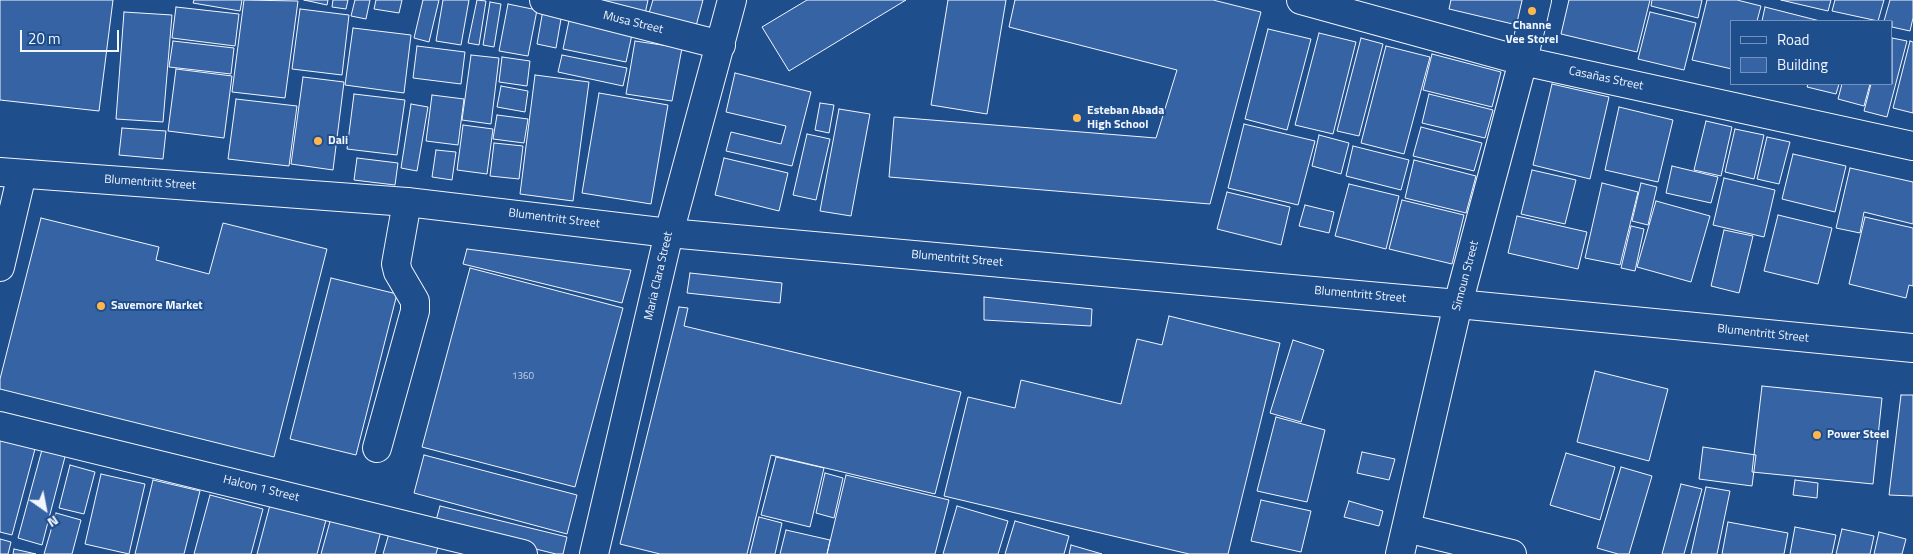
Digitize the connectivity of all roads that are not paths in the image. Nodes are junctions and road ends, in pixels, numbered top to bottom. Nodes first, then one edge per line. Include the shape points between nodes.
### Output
1 (544, 0) edge
2 (732, 0) edge
3 (1301, 0) edge
4 (1537, 0) edge
5 (721, 45) junction
6 (1524, 61) junction
7 (1913, 146) edge
8 (11, 172) edge
9 (407, 202) junction
10 (669, 232) junction
11 (0, 267) edge
12 (1458, 304) junction
13 (1913, 348) edge
14 (0, 426) edge
15 (377, 448) dead end
16 (1403, 541) edge
17 (523, 554) edge
18 (594, 554) edge
19 (1512, 554) edge

1 - 5 street, Musa Street
2 - 5 street, Maria Clara Street
3 - 6 street, Casañas Street
4 - 6 street, Simoun Street
5 - 10 street, Maria Clara Street
6 - 7 street, Casañas Street
6 - 12 street, Simoun Street
8 - 9 street, Blumentritt Street
8 - 11 street
9 - 10 street, Blumentritt Street
9 - 15 street via 396,264 415,301 415,311
10 - 12 street, Blumentritt Street
10 - 18 street, Maria Clara Street
12 - 13 street, Blumentritt Street
12 - 16 street, Simoun Street
14 - 17 street, Halcon 1 Street
16 - 19 street

